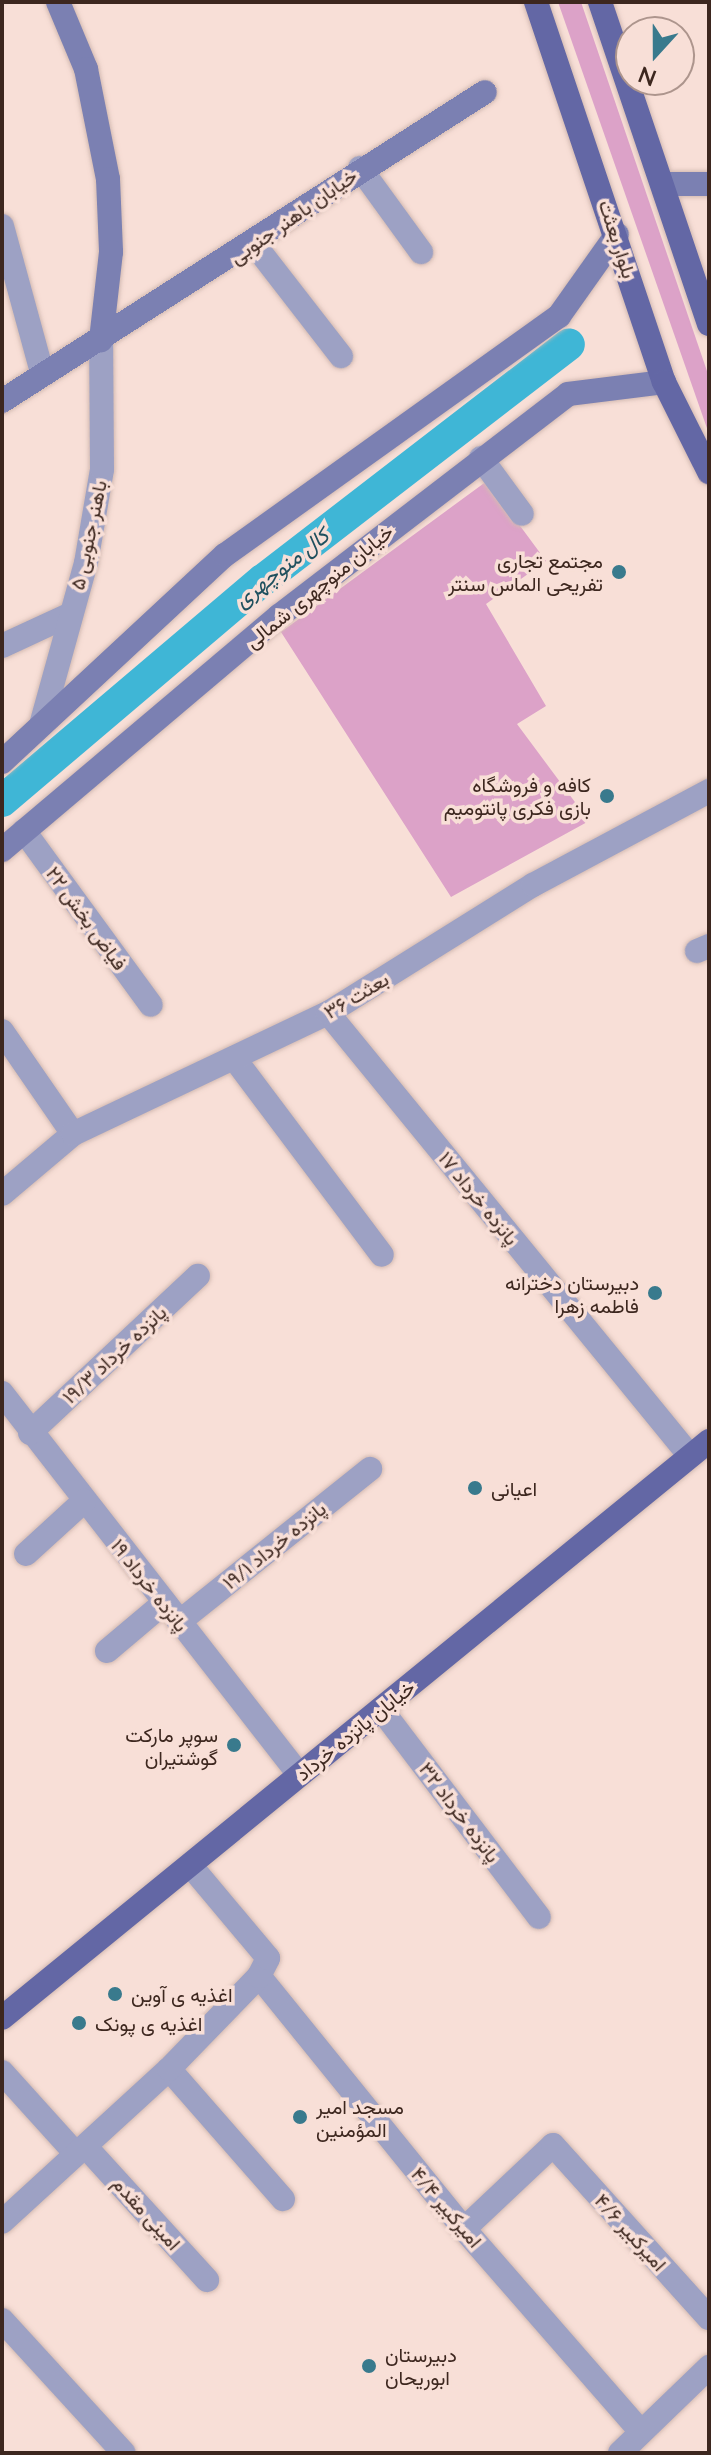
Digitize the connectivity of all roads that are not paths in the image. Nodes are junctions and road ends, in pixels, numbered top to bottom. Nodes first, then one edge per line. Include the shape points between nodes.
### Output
1 (58, 2) edge
2 (536, 2) edge
3 (600, 2) edge
4 (485, 92) dead end
5 (360, 168) junction
6 (663, 184) junction
7 (709, 184) edge
8 (2, 226) edge
9 (617, 234) junction
10 (254, 244) junction
11 (421, 252) dead end
12 (709, 324) edge
13 (101, 340) junction
14 (341, 356) dead end
15 (42, 372) junction
16 (664, 382) junction
17 (2, 401) edge
18 (481, 458) junction
19 (709, 472) edge
20 (522, 514) dead end
21 (69, 615) junction
22 (2, 646) edge
23 (41, 725) junction
24 (2, 762) edge
25 (709, 791) edge
26 (24, 831) junction
27 (2, 850) edge
28 (151, 1005) dead end
29 (328, 1013) junction
30 (2, 1031) edge
31 (234, 1058) junction
32 (73, 1134) junction
33 (2, 1194) edge
34 (382, 1255) dead end
35 (198, 1276) dead end
36 (2, 1393) edge
37 (30, 1433) junction
38 (700, 1448) edge
39 (370, 1469) dead end
40 (84, 1501) junction
41 (26, 1554) dead end
42 (171, 1612) junction
43 (107, 1651) dead end
44 (381, 1709) junction
45 (299, 1775) junction
46 (190, 1865) junction
47 (539, 1917) dead end
48 (259, 1976) junction
49 (2, 2018) edge
50 (169, 2069) junction
51 (2, 2072) edge
52 (81, 2150) junction
53 (283, 2199) dead end
54 (2, 2222) edge
55 (464, 2229) junction
56 (207, 2280) dead end
57 (709, 2318) edge
58 (2, 2320) edge
59 (709, 2367) edge
60 (641, 2432) junction
61 (124, 2453) edge
62 (620, 2453) edge

1 - 13 street via 86,69 108,179 111,252
2 - 9 main road, بلوار بعثت
3 - 6 main road
4 - 5 street, خیابان باهنر جنوبی
5 - 10 street, خیابان باهنر جنوبی
5 - 11 street
6 - 7 street
6 - 12 main road
8 - 15 street
9 - 16 main road, بلوار بعثت
9 - 23 street via 559,316 225,555
10 - 13 street, خیابان باهنر جنوبی
10 - 14 street
13 - 15 street, خیابان باهنر جنوبی
13 - 21 street, باهنر جنوبی ۵ via 102,469 86,563
15 - 17 street, خیابان باهنر جنوبی
16 - 18 street, خیابان منوچهری شمالی via 568,394
16 - 19 main road, بلوار بعثت
18 - 20 street
18 - 26 street, خیابان منوچهری شمالی via 279,616
21 - 22 street
21 - 23 street, باهنر جنوبی ۵
23 - 24 street
25 - 29 street, بعثت ۳۶ via 533,885
26 - 27 street, خیابان منوچهری شمالی
26 - 28 street, فیاض بخش ۲۲
29 - 31 street, بعثت ۳۶
29 - 38 street, پانزده خرداد ۱۷
30 - 32 street
31 - 32 street, بعثت ۳۶
31 - 34 street
32 - 33 street, بعثت ۳۶
35 - 37 street, پانزده خرداد ۱۹/۳
36 - 37 street, پانزده خرداد ۱۹
37 - 40 street, پانزده خرداد ۱۹
38 - 44 main road, خیابان پانزده خرداد
39 - 42 street, پانزده خرداد ۱۹/۱
40 - 41 street
40 - 42 street, پانزده خرداد ۱۹
42 - 43 street, پانزده خرداد ۱۹/۱
42 - 45 street, پانزده خرداد ۱۹
44 - 45 main road, خیابان پانزده خرداد
44 - 47 street, پانزده خرداد ۳۲
45 - 46 main road, خیابان پانزده خرداد
46 - 48 street via 268,1958
46 - 49 main road, خیابان پانزده خرداد
48 - 50 street
48 - 55 street, امیرکبیر ۴/۴
50 - 52 street
50 - 53 street
51 - 52 street, امینی مقدم
52 - 54 street
52 - 56 street, امینی مقدم
55 - 57 street, امیرکبیر ۴/۶ via 553,2145
55 - 60 street, امیرکبیر ۴/۴
58 - 61 street
59 - 60 street
60 - 62 street

